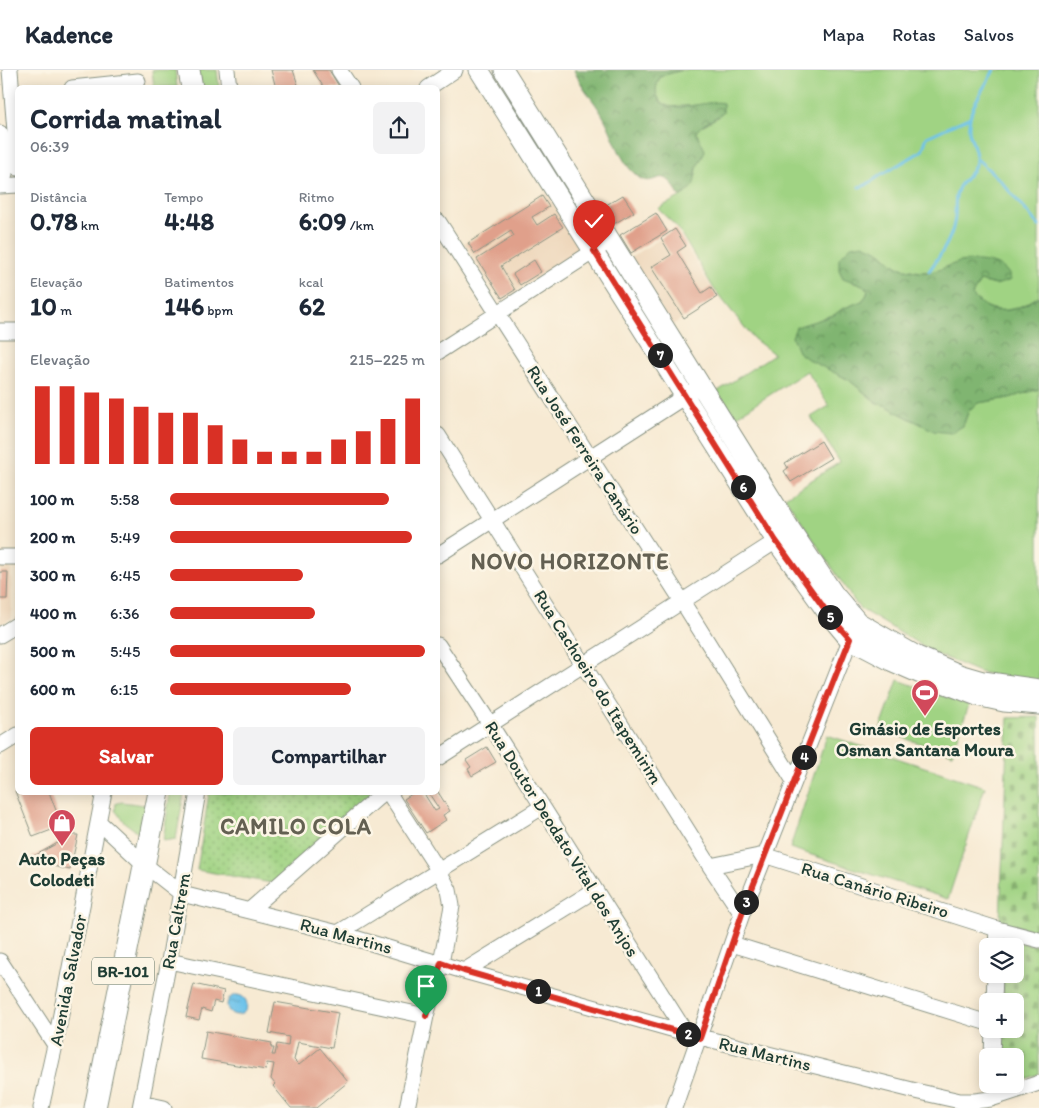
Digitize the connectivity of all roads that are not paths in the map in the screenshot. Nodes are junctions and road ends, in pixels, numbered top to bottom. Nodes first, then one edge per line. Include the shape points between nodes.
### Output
1 (10, 70) edge
2 (189, 70) edge
3 (227, 70) edge
4 (340, 70) edge
5 (455, 70) edge
6 (479, 70) edge
7 (504, 70) edge
8 (138, 80) edge
9 (97, 85) edge
10 (192, 85) edge
11 (230, 85) edge
12 (349, 85) edge
13 (432, 85) edge
14 (15, 93) edge
15 (0, 133) edge
16 (0, 175) edge
17 (15, 185) edge
18 (0, 186) edge
19 (440, 224) edge
20 (611, 240) junction
21 (594, 251) junction
22 (498, 314) junction
23 (15, 331) edge
24 (0, 332) edge
25 (440, 351) edge
26 (702, 386) junction
27 (685, 395) junction
28 (440, 438) edge
29 (588, 457) junction
30 (492, 520) junction
31 (784, 536) junction
32 (440, 554) edge
33 (0, 557) edge
34 (15, 557) edge
35 (682, 601) junction
36 (858, 622) junction
37 (15, 626) edge
38 (0, 635) edge
39 (850, 639) junction
40 (440, 648) edge
41 (583, 664) junction
42 (1039, 689) edge
43 (1039, 705) edge
44 (490, 724) junction
45 (15, 737) edge
46 (0, 746) edge
47 (440, 757) edge
48 (794, 781) junction
49 (104, 795) edge
50 (158, 795) edge
51 (198, 795) edge
52 (381, 795) edge
53 (390, 795) edge
54 (542, 807) junction
55 (99, 822) junction
56 (764, 855) junction
57 (144, 864) junction
58 (710, 866) junction
59 (439, 871) junction
60 (595, 890) junction
61 (182, 894) junction
62 (250, 910) junction
63 (742, 914) junction
64 (997, 929) junction
65 (338, 932) junction
66 (996, 938) edge
67 (1039, 940) edge
68 (732, 944) junction
69 (0, 961) edge
70 (170, 961) junction
71 (441, 963) junction
72 (464, 971) junction
73 (426, 1016) junction
74 (979, 1020) edge
75 (693, 1035) junction
76 (55, 1044) junction
77 (1039, 1083) edge
78 (920, 1092) junction
79 (991, 1097) edge
80 (140, 1106) edge
81 (40, 1108) edge
82 (94, 1108) edge
83 (164, 1108) edge
84 (408, 1108) edge
85 (674, 1108) edge
86 (930, 1108) edge

1 - 14 street
2 - 10 highway
3 - 11 street
4 - 12 street
5 - 13 street
6 - 21 main road
7 - 20 main road
8 - 9 street
15 - 16 street via 5,174
17 - 18 street
19 - 22 street, Rua José Ferreira Canário
20 - 21 street
20 - 26 main road
21 - 22 street
21 - 27 main road
22 - 25 street
22 - 29 street, Rua José Ferreira Canário
23 - 24 street
26 - 27 street
26 - 31 main road
27 - 29 street
27 - 31 main road
28 - 30 street, Rua Cachoeiro do Itapemirim
29 - 30 street
29 - 35 street, Rua José Ferreira Canário
30 - 32 street
30 - 41 street, Rua Cachoeiro do Itapemirim
31 - 35 street
31 - 36 main road
31 - 39 main road via 829,615
33 - 34 street
35 - 41 street
35 - 48 street, Rua José Ferreira Canário
36 - 39 street
36 - 42 main road via 916,656 959,674 983,682
37 - 38 street
39 - 43 main road via 891,661 977,696
39 - 48 street
40 - 44 street, Rua Doutor Deodato Vital dos Anjos
41 - 44 street
41 - 58 street, Rua Cachoeiro do Itapemirim
44 - 47 street
44 - 54 street, Rua Doutor Deodato Vital dos Anjos
45 - 46 street
48 - 56 street
49 - 55 street, Avenida Salvador
50 - 57 highway, BR-101
51 - 61 street, Rua Caltrem
52 - 62 street
53 - 59 street
54 - 59 street
54 - 60 street, Rua Doutor Deodato Vital dos Anjos
55 - 57 street, Rua Martins
55 - 76 street, Avenida Salvador
56 - 58 street, Rua Canário Ribeiro
56 - 63 street
56 - 64 street, Rua Canário Ribeiro
57 - 61 street, Rua Martins
57 - 82 highway, BR-101
58 - 63 street, Rua Cachoeiro do Itapemirim
59 - 65 street
59 - 71 street via 449,890 452,906
60 - 72 street
60 - 75 street, Rua Doutor Deodato Vital dos Anjos
61 - 62 street, Rua Martins
61 - 70 street, Rua Caltrem
62 - 65 street, Rua Martins
63 - 68 street
64 - 66 street
64 - 67 street, Rua Canário Ribeiro
65 - 71 street, Rua Martins
68 - 74 street
68 - 75 street
69 - 76 street
70 - 73 street
70 - 80 street, Rua Caltrem
71 - 72 street, Rua Martins
71 - 73 street
72 - 75 street, Rua Martins
73 - 84 street
75 - 78 street, Rua Martins
75 - 85 street
76 - 81 street, Avenida Salvador
77 - 79 street, Rua Martins
78 - 79 street, Rua Martins via 960,1101
78 - 86 street
80 - 83 street

